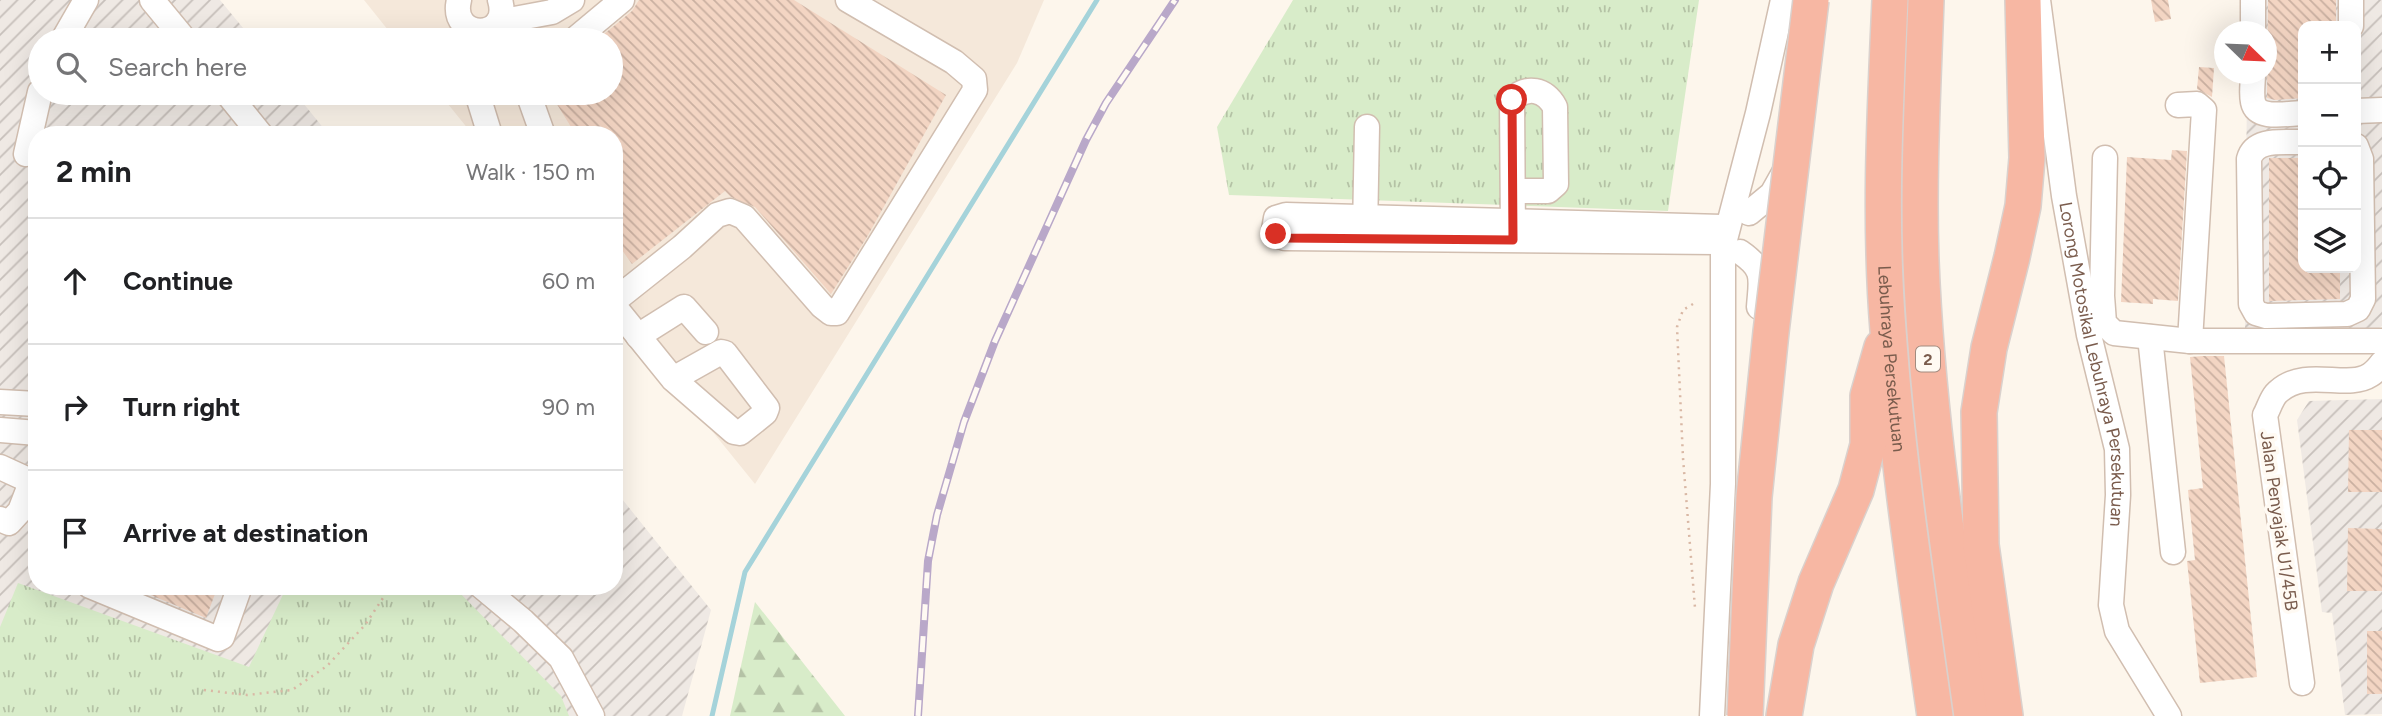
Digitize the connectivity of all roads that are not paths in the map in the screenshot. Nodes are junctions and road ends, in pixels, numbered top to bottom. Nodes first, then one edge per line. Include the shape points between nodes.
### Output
1 (86, 0) edge
2 (152, 0) edge
3 (572, 0) edge
4 (622, 0) edge
5 (848, 0) edge
6 (1783, 0) edge
7 (1811, 0) edge
8 (1826, 0) edge
9 (1890, 0) edge
10 (1926, 0) edge
11 (2023, 0) edge
12 (2038, 0) edge
13 (2253, 0) edge
14 (2351, 0) edge
15 (456, 3) edge
16 (499, 11) edge
17 (2253, 21) edge
18 (2351, 21) edge
19 (70, 28) edge
20 (175, 28) edge
21 (467, 28) edge
22 (486, 28) edge
23 (588, 28) edge
24 (2253, 84) edge
25 (37, 105) edge
26 (237, 105) edge
27 (481, 105) edge
28 (532, 105) edge
29 (2178, 105) dead end
30 (2382, 110) edge
31 (2361, 111) edge
32 (2298, 113) edge
33 (32, 126) edge
34 (254, 126) edge
35 (487, 126) edge
36 (540, 126) edge
37 (1367, 127) dead end
38 (2298, 142) edge
39 (28, 145) edge
40 (2356, 147) edge
41 (26, 154) dead end
42 (2105, 158) dead end
43 (1513, 191) dead end
44 (1749, 214) dead end
45 (2372, 219) edge
46 (1513, 231) junction
47 (623, 296) edge
48 (623, 315) edge
49 (1887, 329) junction
50 (706, 332) dead end
51 (638, 336) junction
52 (2150, 337) junction
53 (2190, 341) junction
54 (2382, 341) edge
55 (2382, 363) edge
56 (673, 379) dead end
57 (0, 402) edge
58 (28, 404) edge
59 (0, 430) edge
60 (28, 432) edge
61 (0, 467) edge
62 (28, 483) edge
63 (28, 490) edge
64 (0, 519) edge
65 (2173, 552) dead end
66 (112, 595) edge
67 (237, 595) edge
68 (492, 595) edge
69 (2302, 683) dead end
70 (592, 716) edge
71 (1712, 716) edge
72 (1733, 716) edge
73 (1745, 716) edge
74 (1784, 716) edge
75 (1935, 716) edge
76 (1972, 716) edge
77 (2005, 716) edge
78 (2169, 716) edge

1 - 19 street
2 - 20 street
3 - 16 street via 552,12
4 - 23 street
5 - 47 street via 954,62 974,79 975,90 837,313 822,306 744,217 730,211 717,215
6 - 71 street via 1723,247 1723,484
7 - 73 highway, bridge via 1754,497
8 - 44 street via 1809,97 1786,169 1772,194
9 - 49 highway, Lebuhraya Persekutuan / 2 via 1884,134
10 - 76 highway, Lebuhraya Persekutuan / 2 via 1921,261 1937,466
11 - 77 highway via 2027,158 2023,206 1989,348 1979,412 1981,545
12 - 78 street, Lorong Motosikal Lebuhraya Persekutuan via 2088,335 2117,449 2111,605 2117,631
13 - 17 street
14 - 18 street
15 - 21 street
16 - 22 street
24 - 32 street via 2253,104 2259,111
25 - 33 street
26 - 34 street
27 - 35 street
28 - 36 street
29 - 53 street via 2197,104 2204,110
30 - 31 street
37 - 46 street via 1365,228
38 - 45 street via 2261,143 2251,150 2251,304 2256,313 2347,314 2358,309
39 - 41 street
40 - 45 street
42 - 52 street via 2104,323 2114,333
43 - 46 street
46 - 72 street via 1728,241 1755,263 1761,278 1740,542
48 - 51 street
49 - 74 highway via 1868,396 1868,445 1856,490 1816,583 1796,645
49 - 75 highway, Lebuhraya Persekutuan / 2 via 1902,484
50 - 51 street via 684,307
51 - 56 street
52 - 53 street
52 - 65 street
53 - 54 street
55 - 69 street, Jalan Penyajak U1/45B via 2369,376 2294,382 2277,392 2265,415
57 - 58 street
59 - 60 street
61 - 62 street
63 - 64 street via 20,511 9,523
66 - 67 street via 218,639
68 - 70 street via 561,658

